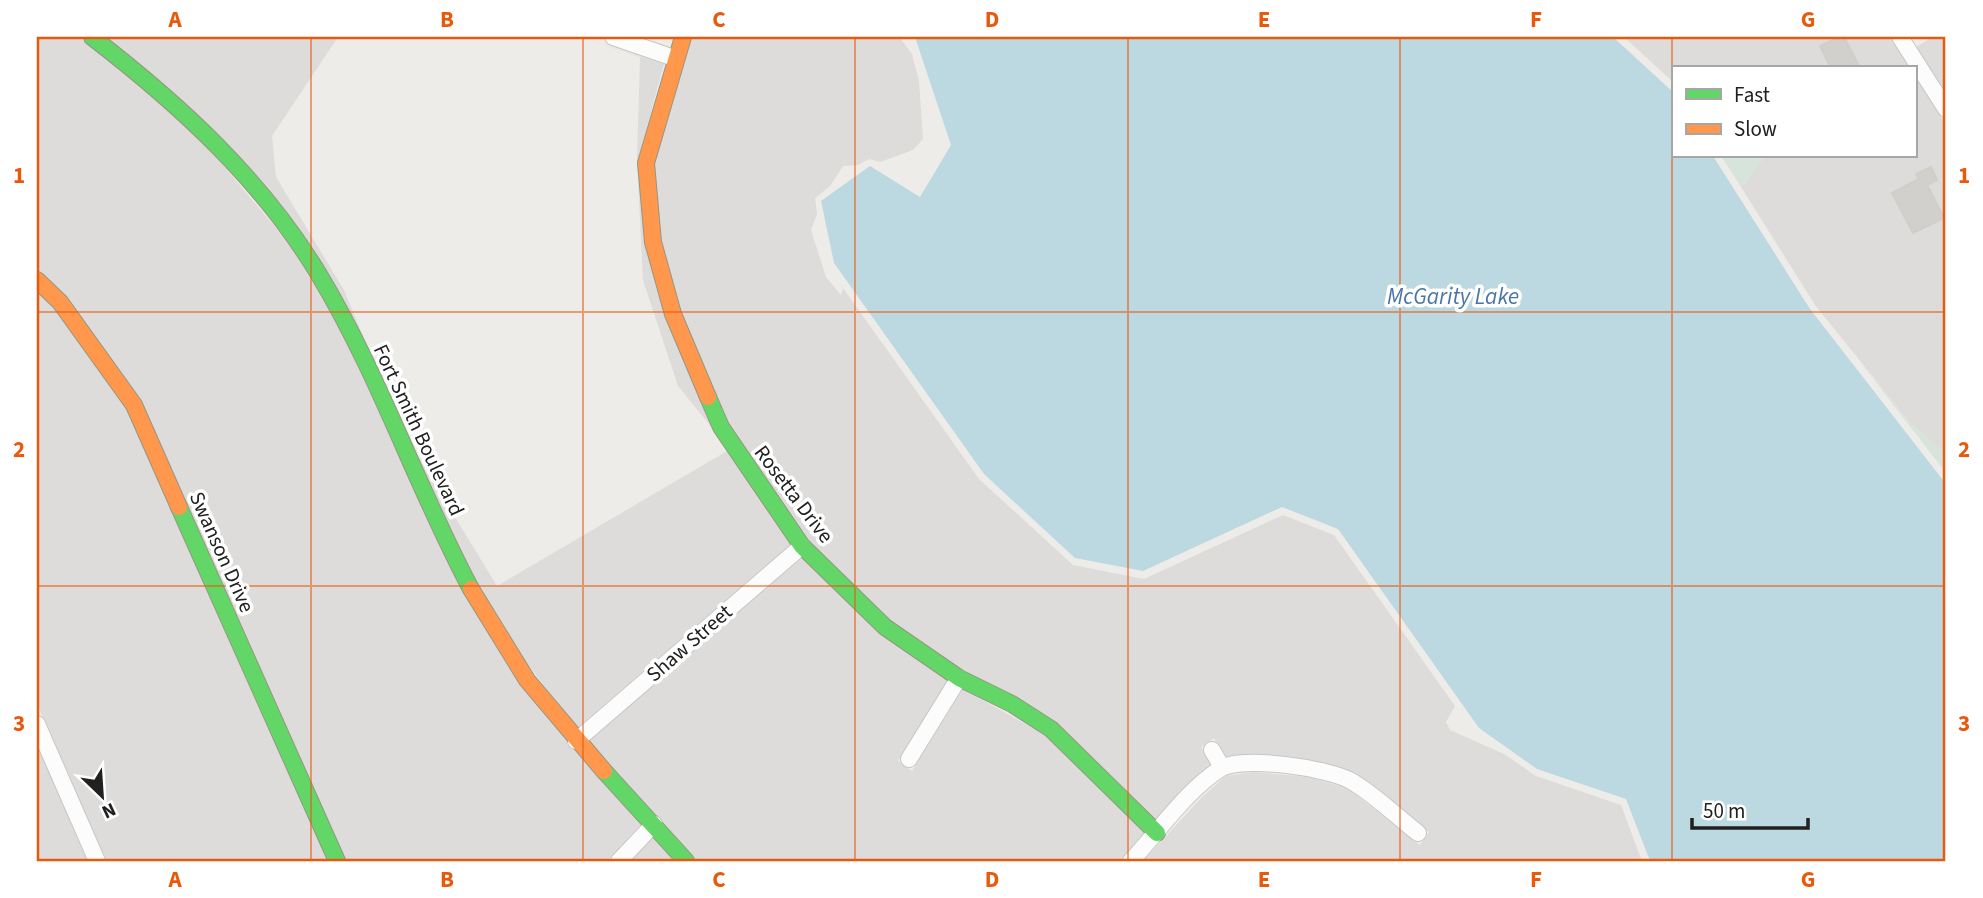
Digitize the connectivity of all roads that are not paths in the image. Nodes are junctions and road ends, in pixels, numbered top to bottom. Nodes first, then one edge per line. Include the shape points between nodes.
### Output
1 (92, 37) edge
2 (613, 37) edge
3 (683, 37) edge
4 (1907, 39) edge
5 (674, 58) junction
6 (1946, 109) edge
7 (37, 280) edge
8 (802, 546) junction
9 (959, 678) junction
10 (37, 727) edge
11 (576, 741) junction
12 (1212, 750) dead end
13 (909, 759) dead end
14 (1222, 767) junction
15 (654, 824) junction
16 (1157, 833) junction
17 (1418, 833) dead end
18 (97, 861) edge
19 (337, 861) edge
20 (619, 861) edge
21 (687, 861) edge
22 (1131, 861) edge

1 - 11 street, Fort Smith Boulevard via 197,121 296,240 341,312 469,583 509,653
2 - 5 street
3 - 5 street, Rosetta Drive
4 - 6 street
5 - 8 street, Rosetta Drive via 646,163 653,242 673,314 721,427
7 - 19 street, Swanson Drive via 60,302 134,405
8 - 9 street, Rosetta Drive via 885,627
8 - 11 street, Shaw Street
9 - 13 street
9 - 16 street, Rosetta Drive via 1051,729
10 - 18 street
11 - 15 street, Fort Smith Boulevard
12 - 14 street
14 - 16 street
14 - 17 street via 1251,763 1309,769 1350,780
15 - 20 street
15 - 21 street, Fort Smith Boulevard
16 - 22 street

